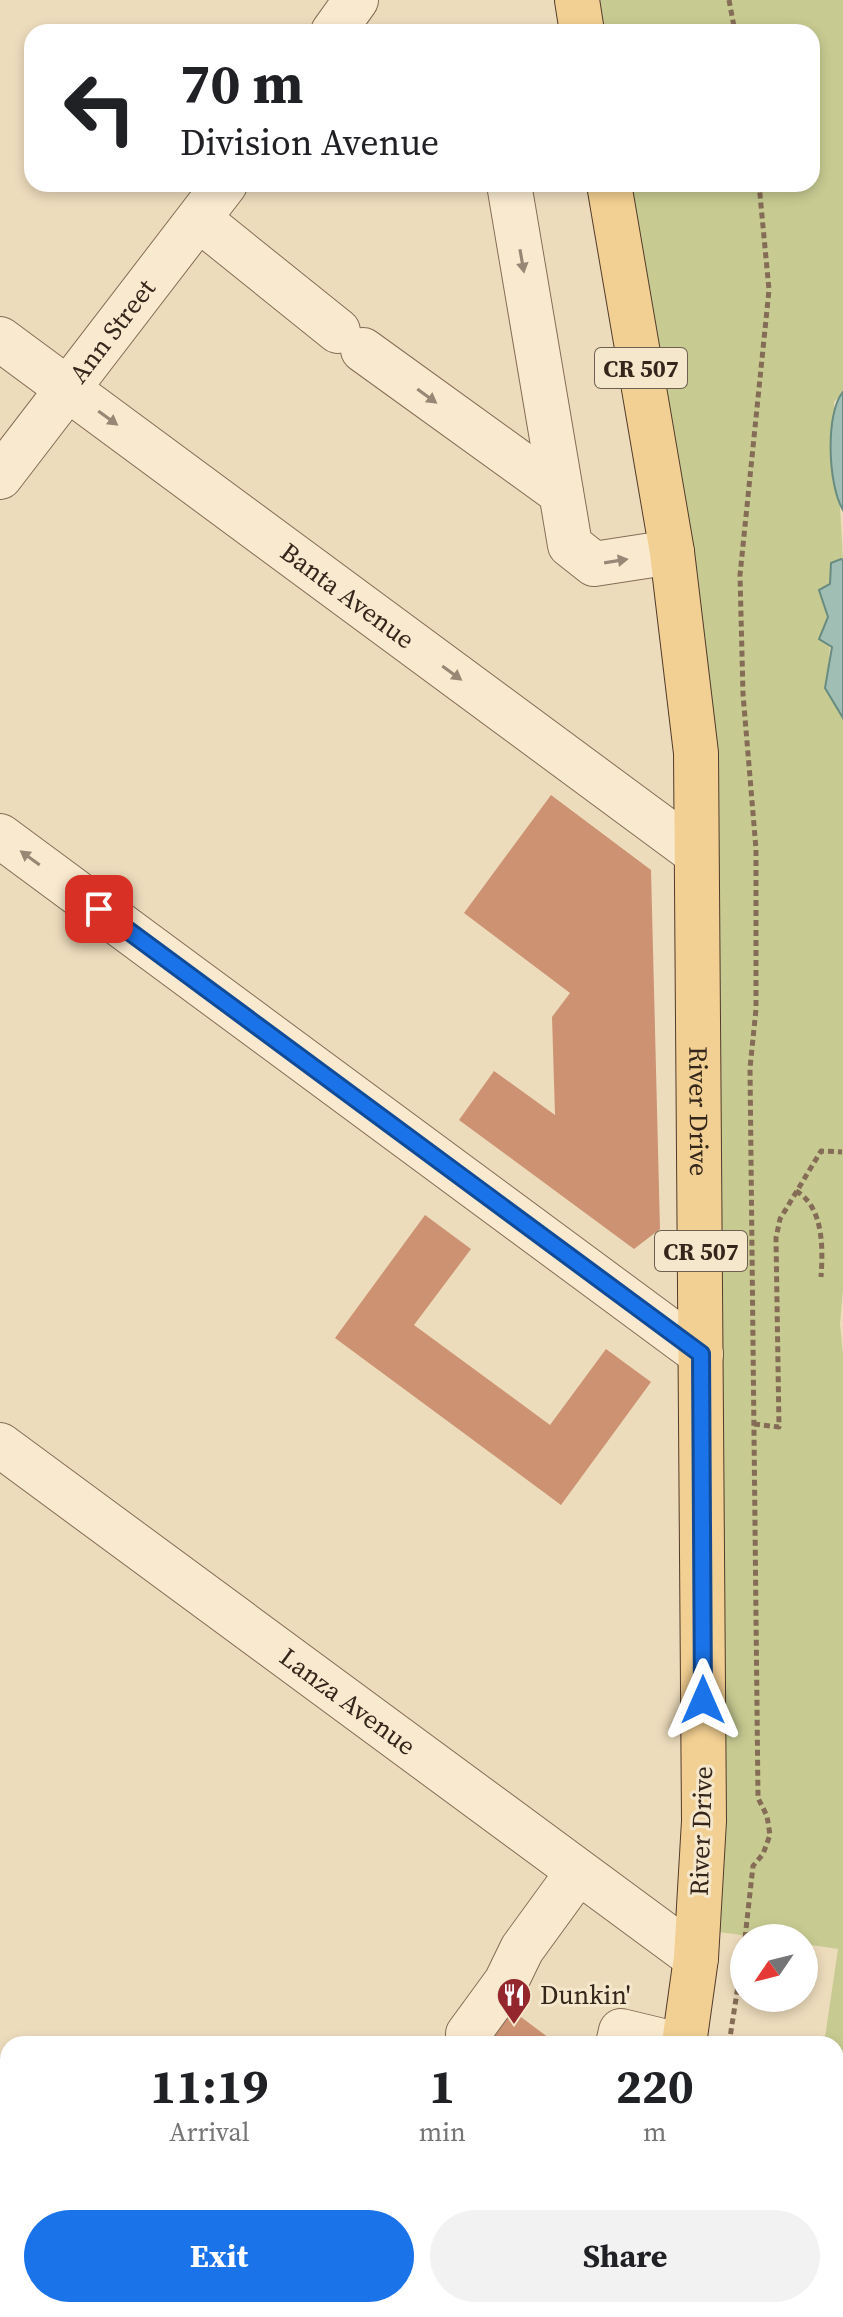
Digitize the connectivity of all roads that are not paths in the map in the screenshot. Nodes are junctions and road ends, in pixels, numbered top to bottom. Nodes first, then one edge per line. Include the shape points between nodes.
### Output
1 (356, 0) edge
2 (577, 0) edge
3 (339, 24) edge
4 (581, 24) edge
5 (219, 192) edge
6 (510, 192) edge
7 (610, 192) edge
8 (200, 220) junction
9 (0, 339) edge
10 (66, 387) junction
11 (0, 477) edge
12 (561, 493) junction
13 (672, 552) junction
14 (0, 836) edge
15 (696, 853) junction
16 (701, 1354) junction
17 (0, 1445) edge
18 (578, 1872) junction
19 (696, 1958) junction
20 (468, 2036) edge
21 (620, 2036) edge
22 (642, 2036) edge
23 (685, 2036) edge

1 - 3 street
2 - 4 main road
5 - 8 street, Ann Street
6 -> 12 street
7 - 13 main road, River Drive / CR 507
8 - 10 street, Ann Street
8 -> 12 street via 351,340
9 - 10 street, Banta Avenue
10 - 11 street, Ann Street
10 -> 15 street, Banta Avenue
12 -> 13 street via 570,545 594,564
13 - 15 main road, River Drive / CR 507 via 696,753
16 -> 14 street
15 - 16 main road, River Drive / CR 507
16 - 19 main road, River Drive / CR 507 via 704,1821
17 - 18 street, Lanza Avenue
18 - 19 street, Lanza Avenue
18 - 20 street
19 - 23 main road, River Drive / CR 507
21 - 22 street via 621,2031

